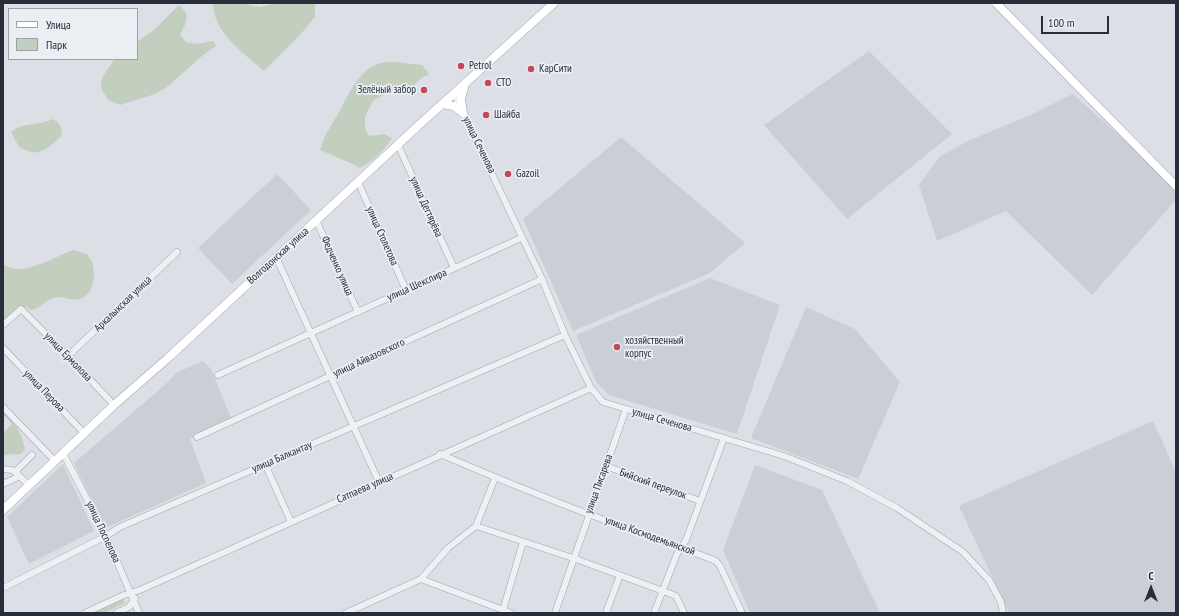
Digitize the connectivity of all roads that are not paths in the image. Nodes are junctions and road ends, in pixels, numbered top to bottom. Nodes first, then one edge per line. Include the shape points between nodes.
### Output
1 (554, 3) edge
2 (996, 3) edge
3 (466, 82) junction
4 (454, 94) junction
5 (442, 104) junction
6 (463, 113) junction
7 (398, 145) junction
8 (358, 182) junction
9 (1176, 186) edge
10 (316, 220) junction
11 (521, 238) junction
12 (177, 252) dead end
13 (276, 257) junction
14 (454, 268) junction
15 (542, 279) junction
16 (406, 290) junction
17 (358, 312) junction
18 (3, 325) edge
19 (312, 333) junction
20 (565, 335) junction
21 (3, 348) edge
22 (68, 356) junction
23 (218, 375) dead end
24 (331, 376) junction
25 (591, 388) junction
26 (114, 405) junction
27 (3, 407) edge
28 (626, 409) junction
29 (354, 426) junction
30 (85, 434) junction
31 (197, 437) dead end
32 (724, 438) junction
33 (64, 453) junction
34 (440, 454) junction
35 (32, 455) dead end
36 (56, 461) junction
37 (265, 464) junction
38 (606, 466) junction
39 (3, 469) edge
40 (17, 473) junction
41 (495, 478) junction
42 (379, 482) junction
43 (3, 484) edge
44 (29, 485) junction
45 (700, 501) junction
46 (3, 510) edge
47 (589, 514) junction
48 (291, 522) junction
49 (476, 526) junction
50 (106, 536) junction
51 (523, 542) junction
52 (682, 547) junction
53 (573, 558) junction
54 (620, 575) junction
55 (421, 579) junction
56 (3, 588) edge
57 (140, 590) junction
58 (663, 590) junction
59 (130, 593) junction
60 (133, 601) junction
61 (503, 610) junction
62 (85, 613) edge
63 (116, 613) edge
64 (139, 613) edge
65 (346, 613) edge
66 (511, 613) edge
67 (555, 613) edge
68 (606, 613) edge
69 (654, 613) edge
70 (684, 613) edge
71 (742, 613) edge
72 (1003, 613) edge

1 - 3 main road, Волгодонская улица
2 - 9 main road
3 - 4 main road, Волгодонская улица
3 - 6 main road via 461,99
4 - 5 main road, Волгодонская улица
4 - 6 street, улица Сеченова
5 - 6 main road via 454,106
5 - 7 main road, Волгодонская улица
6 - 11 street, улица Сеченова
7 - 8 main road, Волгодонская улица
7 - 14 street, улица Дегтярёва
8 - 10 main road, Волгодонская улица
8 - 16 street, улица Столетова
10 - 13 main road, Волгодонская улица
10 - 17 street, Федченко улица
11 - 14 street, улица Шекспира
11 - 15 street, улица Сеченова
12 - 22 street, Аркалыкская улица
13 - 19 street
13 - 26 main road, Волгодонская улица
14 - 16 street, улица Шекспира
15 - 20 street, улица Сеченова
15 - 24 street, улица Айвазовского
16 - 17 street, улица Шекспира
17 - 19 street, улица Шекспира
18 - 22 street, улица Ермолова via 21,309
19 - 23 street, улица Шекспира
19 - 24 street
20 - 25 street, улица Сеченова
20 - 29 street, улица Балкантау
21 - 30 street, улица Перова
22 - 26 street, улица Ермолова
24 - 29 street
24 - 31 street, улица Айвазовского
25 - 28 street, улица Сеченова via 603,402
25 - 34 street, Сатпаева улица
26 - 30 main road, Волгодонская улица
27 - 36 street
28 - 32 street, улица Сеченова
28 - 38 street, улица Писарева
29 - 37 street, улица Балкантау
29 - 42 street
30 - 33 main road, Волгодонская улица
32 - 45 street
32 - 72 street, улица Сеченова via 784,456 847,481 896,508 963,552 989,580 1001,602
33 - 36 main road, Волгодонская улица
33 - 50 street, улица Поспелова
34 - 41 street, улица Космодемьянской
34 - 42 street, Сатпаева улица
35 - 40 street
36 - 44 main road, Волгодонская улица
37 - 48 street
37 - 50 street, улица Балкантау via 120,527
38 - 45 street, Бийский переулок
38 - 47 street, улица Писарева
39 - 40 street
40 - 43 street via 16,478
40 - 44 street
41 - 47 street, улица Космодемьянской
41 - 49 street
42 - 48 street, Сатпаева улица
44 - 46 main road, Волгодонская улица
45 - 52 street
47 - 52 street, улица Космодемьянской
47 - 53 street, улица Писарева
48 - 57 street, Сатпаева улица
49 - 51 street
49 - 55 street via 448,548
50 - 56 street, улица Балкантау
50 - 59 street, улица Поспелова
51 - 53 street
51 - 61 street
52 - 58 street
52 - 71 street, улица Космодемьянской via 716,561
53 - 54 street
53 - 67 street, улица Писарева
54 - 58 street
54 - 68 street
55 - 61 street
55 - 65 street
57 - 59 street, Сатпаева улица
57 - 60 street
58 - 69 street
58 - 70 street via 676,596
59 - 60 street, улица Поспелова
59 - 62 street, Сатпаева улица
60 - 63 street via 129,607
60 - 64 street, улица Поспелова
61 - 66 street

